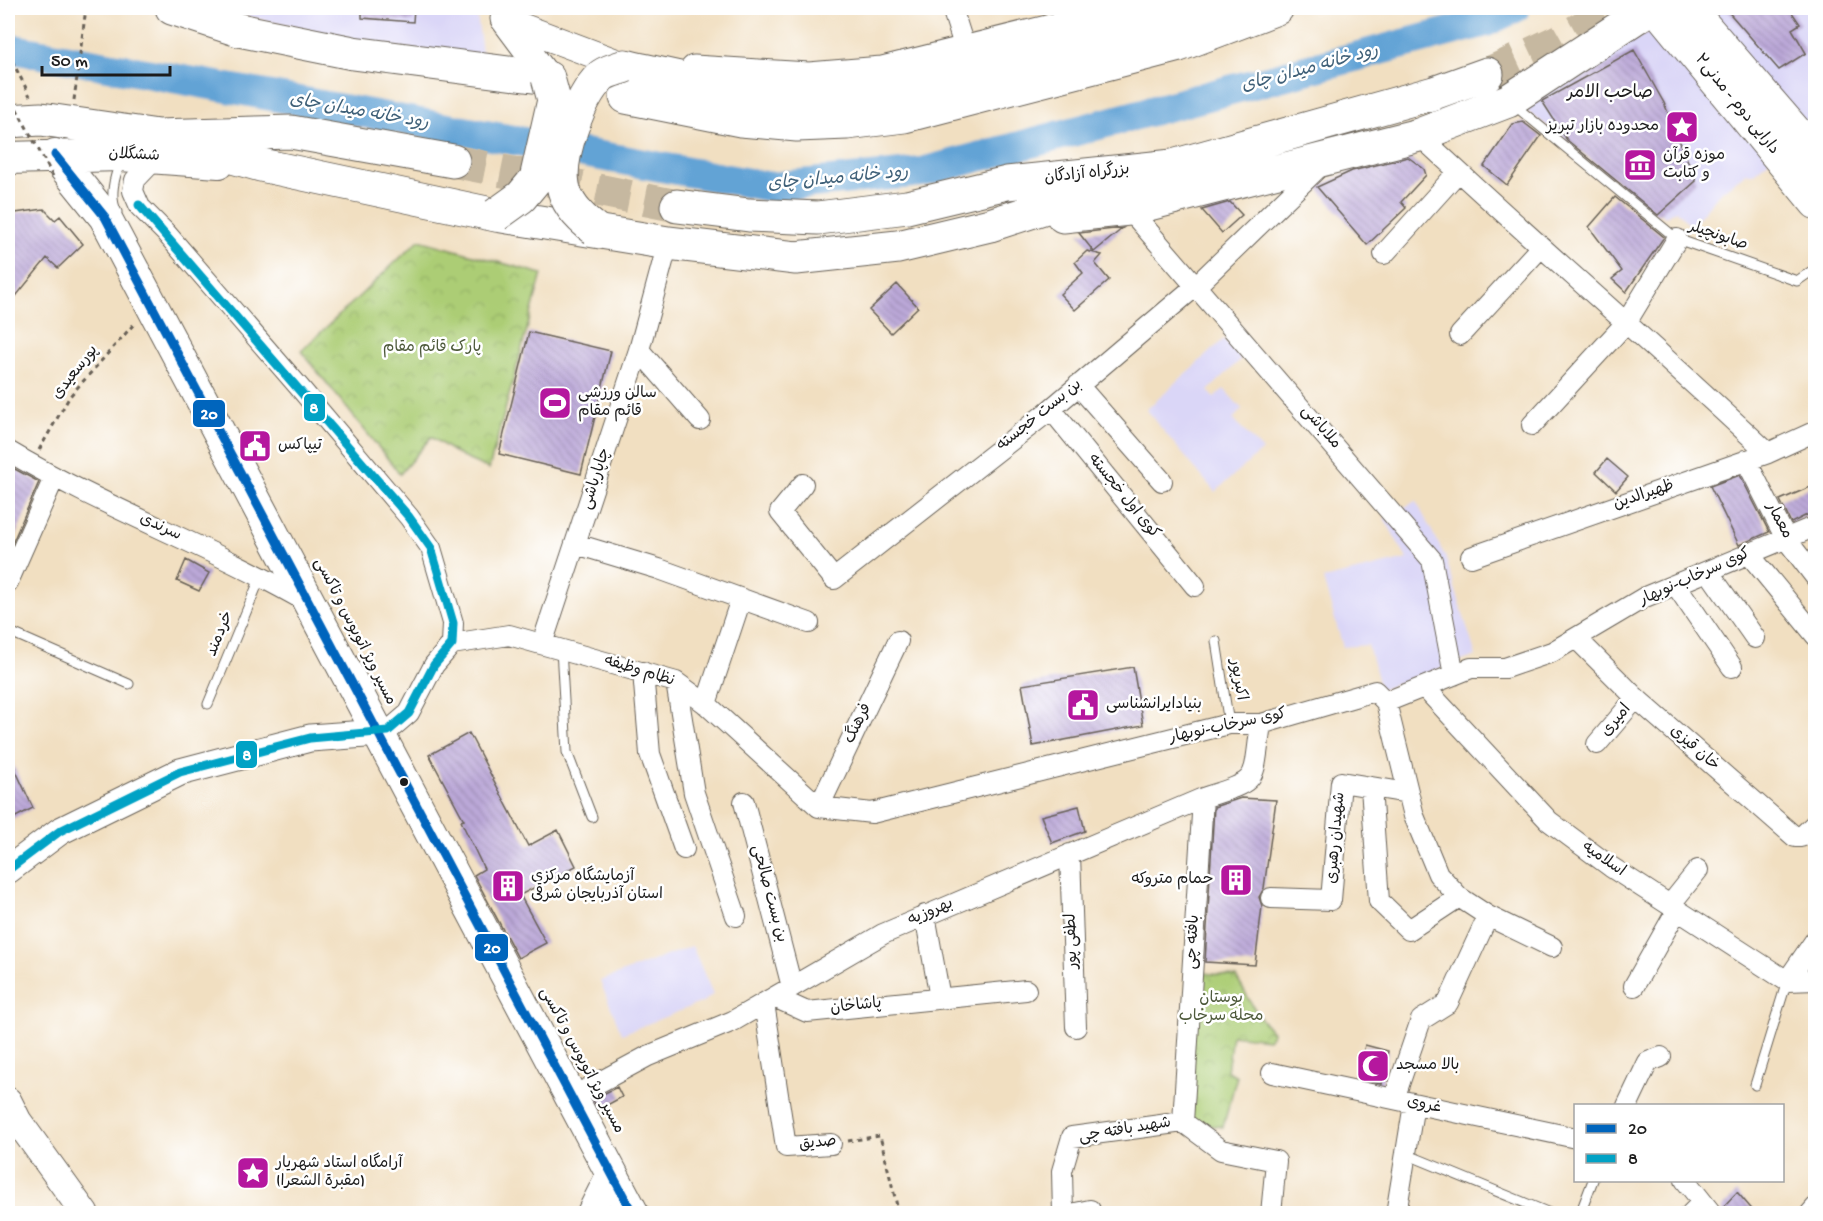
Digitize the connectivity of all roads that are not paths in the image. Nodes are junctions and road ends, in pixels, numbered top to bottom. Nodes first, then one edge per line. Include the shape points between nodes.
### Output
1 (172, 8) edge
2 (952, 8) edge
3 (1132, 8) edge
4 (1254, 8) edge
5 (1276, 8) edge
6 (1650, 8) edge
7 (1656, 8) edge
8 (1689, 8) edge
9 (500, 14) edge
10 (965, 49) junction
11 (1720, 64) junction
12 (1488, 74) tunnel mouth
13 (548, 78) junction
14 (626, 81) junction
15 (1508, 101) junction
16 (8, 121) edge
17 (1419, 135) junction
18 (158, 146) junction
19 (1813, 148) edge
20 (125, 155) junction
21 (8, 158) edge
22 (1327, 159) junction
23 (453, 161) tunnel mouth
24 (1173, 166) junction
25 (55, 168) junction
26 (1458, 172) junction
27 (1815, 203) edge
28 (677, 206) tunnel mouth
29 (1129, 209) junction
30 (496, 214) junction
31 (112, 217) junction
32 (990, 225) junction
33 (595, 230) junction
34 (1677, 239) junction
35 (668, 243) junction
36 (1540, 248) junction
37 (1384, 254) dead end
38 (1815, 268) edge
39 (1197, 285) junction
40 (1626, 323) junction
41 (1460, 335) dead end
42 (639, 350) junction
43 (1078, 385) junction
44 (1051, 409) junction
45 (700, 420) dead end
46 (1532, 425) dead end
47 (1815, 431) edge
48 (8, 451) edge
49 (1768, 453) junction
50 (1746, 460) junction
51 (54, 478) junction
52 (1162, 481) dead end
53 (803, 484) dead end
54 (1815, 526) edge
55 (1786, 539) junction
56 (576, 544) junction
57 (1749, 554) junction
58 (1470, 557) dead end
59 (10, 569) edge
60 (1708, 571) junction
61 (261, 576) junction
62 (1815, 578) edge
63 (1676, 585) junction
64 (1195, 586) dead end
65 (741, 598) junction
66 (312, 605) junction
67 (809, 623) dead end
68 (8, 631) edge
69 (1815, 636) edge
70 (1576, 638) junction
71 (1755, 638) dead end
72 (1216, 641) dead end
73 (898, 642) dead end
74 (452, 644) junction
75 (551, 647) junction
76 (348, 652) dead end
77 (1732, 666) dead end
78 (643, 672) junction
79 (1454, 675) junction
80 (676, 681) junction
81 (129, 684) dead end
82 (1425, 688) junction
83 (1636, 698) junction
84 (1386, 702) junction
85 (208, 704) dead end
86 (706, 704) junction
87 (1229, 724) junction
88 (1261, 724) junction
89 (384, 732) junction
90 (1597, 744) dead end
91 (1371, 787) junction
92 (1408, 793) junction
93 (1203, 798) junction
94 (744, 802) dead end
95 (819, 807) junction
96 (592, 817) dead end
97 (1815, 823) edge
98 (684, 849) dead end
99 (1070, 854) junction
100 (9, 866) edge
101 (1698, 870) dead end
102 (1459, 897) junction
103 (1270, 898) dead end
104 (1674, 908) junction
105 (926, 915) junction
106 (736, 916) dead end
107 (1488, 916) junction
108 (1815, 939) edge
109 (1552, 947) dead end
110 (1815, 980) edge
111 (1787, 981) junction
112 (1634, 986) dead end
113 (792, 987) junction
114 (1026, 990) dead end
115 (940, 998) junction
116 (769, 1000) junction
117 (1076, 1027) dead end
118 (1662, 1058) dead end
119 (1272, 1073) dead end
120 (1755, 1085) dead end
121 (576, 1095) junction
122 (1394, 1099) junction
123 (8, 1101) edge
124 (1414, 1104) junction
125 (1627, 1104) edge
126 (1183, 1122) junction
127 (1574, 1138) edge
128 (831, 1144) road end
129 (1406, 1154) junction
130 (611, 1172) junction
131 (1592, 1182) edge
132 (1687, 1182) edge
133 (1699, 1198) junction
134 (1815, 1207) edge
135 (641, 1213) edge
136 (85, 1214) edge
137 (590, 1214) edge
138 (1063, 1214) edge
139 (1271, 1214) edge
140 (1396, 1214) edge
141 (1552, 1214) edge
142 (1580, 1214) edge
143 (1683, 1214) edge
144 (1712, 1214) edge
145 (1810, 1214) edge

1 - 13 highway via 239,30 353,53
2 - 10 street
3 - 10 main road
4 - 14 highway via 1181,18 897,91 850,97 803,98
5 - 14 highway via 1179,45 904,116 847,123 797,125 741,120
6 - 15 highway
7 - 11 main road, دارایی دوم - مدنی۲
8 - 11 main road, دارایی دوم - مدنی۲
9 - 13 main road
9 - 14 main road
10 - 14 main road via 882,70
11 - 19 main road, دارایی دوم - مدنی۲
11 - 27 main road, دارایی دوم - مدنی۲
12 - 24 highway, بزرگراه آزادگان via 1434,93
13 - 30 highway, bridge via 554,100 536,179 521,197
14 - 33 highway, bridge via 601,75 579,105 568,143 562,184 568,201
15 - 17 highway
15 - 34 lane, صابونچیلر
16 - 18 highway via 56,121
17 - 22 highway
17 - 26 street
18 - 20 main road, ششگلان
18 - 23 highway via 291,132
18 - 30 highway
18 - 74 street via 135,180 133,191 140,207 409,517 431,548 453,623
20 - 25 main road, ششگلان
20 - 31 lane via 114,183
21 - 25 main road, ششگلان
22 - 29 highway
22 - 39 street, بن بست خجسته
24 - 28 highway, بزرگراه آزادگان via 1007,183 908,207 819,218
24 - 32 highway
25 - 31 main road
26 - 36 street
26 - 37 street
29 - 32 highway
29 - 39 street, ملاباشی
30 - 33 highway
31 - 66 main road via 152,305
32 - 35 highway via 898,247 796,258
33 - 35 highway
34 - 38 lane, صابونچیلر via 1797,280
34 - 40 street
35 - 42 street, چاپارباشی
36 - 40 street
36 - 41 street
39 - 43 street, بن بست خجسته
39 - 79 street, ملاباشی via 1432,560
40 - 46 street
40 - 49 street
42 - 45 street
42 - 56 street, چاپارباشی
43 - 44 street, بن بست خجسته
43 - 52 street
44 - 53 street, بن بست خجسته via 834,579 780,512
44 - 64 street, کوی اول خجسته
47 - 49 street, ظهیرالدین
48 - 51 street, سرندی
49 - 50 street, ظهیرالدین
50 - 55 street, معمار
50 - 58 street, ظهیرالدین
51 - 59 street
51 - 61 street, سرندی
54 - 55 street, کوی سرخاب-نوبهار
55 - 57 street, کوی سرخاب-نوبهار
55 - 62 street, معمار
56 - 65 street via 659,568
56 - 75 street, چاپارباشی
57 - 60 street, کوی سرخاب-نوبهار
57 - 69 street
60 - 63 street, کوی سرخاب-نوبهار
60 - 71 street
61 - 66 street, سرندی
61 - 85 lane, خردمند
63 - 70 street, کوی سرخاب-نوبهار via 1645,597
63 - 77 street
65 - 67 street
65 - 86 street
66 - 89 main road
68 - 81 lane
70 - 79 street, کوی سرخاب-نوبهار via 1552,652 1505,668 1471,668
70 - 83 street, خان قیزی
72 - 87 lane, اکبرپور
73 - 95 street, فرهنگ
74 - 75 street, نظام وظیفه via 509,634
74 - 89 street via 434,665 409,713
75 - 78 street, نظام وظیفه
75 - 96 lane via 567,752
76 - 89 lane, مسیر ویژ اتوبوس و تاکسی
78 - 80 street, نظام وظیفه
78 - 98 street via 650,754
79 - 82 street, کوی سرخاب-نوبهار
80 - 86 street, نظام وظیفه
80 - 106 street via 694,794
82 - 84 street, کوی سرخاب-نوبهار
82 - 104 street, اسلامیه via 1549,821
83 - 90 street, امیری
83 - 97 street, خان قیزی via 1795,837 1801,837
84 - 88 street, کوی سرخاب-نوبهار via 1375,691
84 - 92 street
86 - 95 street, نظام وظیفه
87 - 88 street, کوی سرخاب-نوبهار
87 - 95 street, کوی سرخاب-نوبهار via 872,813
88 - 93 street, بهروزیه via 1254,775 1246,784
89 - 100 main road via 310,738 180,772 60,831
89 - 121 main road
91 - 92 street, شهیدان رهبری
91 - 102 street via 1379,901 1409,930
91 - 103 street, شهیدان رهبری via 1341,782 1332,900
92 - 102 street via 1438,874
93 - 99 street, بهروزیه
93 - 126 street, بافته چی
94 - 113 street, بن بست صالحی
99 - 105 street, بهروزیه
99 - 117 street, لطفی پور
101 - 104 street
102 - 107 street
104 - 111 street, اسلامیه
104 - 112 street
105 - 113 street, بهروزیه via 883,934
105 - 115 street
107 - 109 street
107 - 122 street via 1448,1003 1421,1020
108 - 111 street
110 - 111 street
111 - 120 lane
113 - 116 street, بهروزیه
114 - 115 street, پاشاخان
115 - 116 street, پاشاخان via 807,1012
116 - 121 street, بهروزیه via 733,1021 648,1056
116 - 128 street, صدیق via 786,1147
118 - 125 street via 1648,1062
119 - 122 street, غروی
121 - 130 main road
121 - 135 lane, مسیر ویژ اتوبوس و تاکسی
122 - 124 street, غروی
123 - 136 main road
124 - 127 street, غروی
124 - 129 street
126 - 138 street, شهید بافته چی via 1072,1137 1062,1171
126 - 139 street via 1221,1150 1276,1161
129 - 140 street
129 - 141 lane
130 - 135 main road
130 - 137 main road
131 - 142 lane
132 - 133 street
133 - 143 lane
133 - 144 street
134 - 145 street

